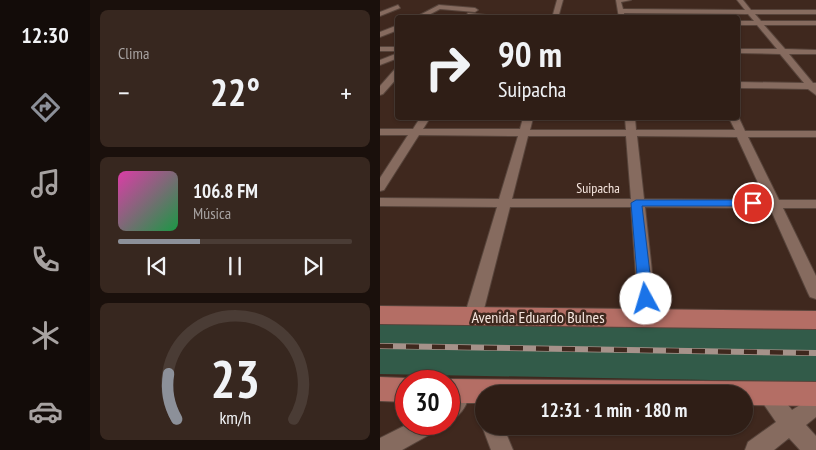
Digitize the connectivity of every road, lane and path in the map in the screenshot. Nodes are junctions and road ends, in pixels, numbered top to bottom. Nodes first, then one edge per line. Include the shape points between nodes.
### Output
1 (560, 0) edge
2 (628, 0) edge
3 (740, 0) edge
4 (619, 1) edge
5 (806, 6) dead end
6 (398, 7) dead end
7 (685, 11) edge
8 (749, 11) junction
9 (815, 12) edge
10 (380, 14) edge
11 (621, 14) edge
12 (423, 15) edge
13 (467, 15) edge
14 (555, 15) edge
15 (380, 18) edge
16 (389, 19) dead end
17 (740, 23) edge
18 (759, 23) junction
19 (816, 23) edge
20 (395, 28) edge
21 (380, 35) edge
22 (380, 49) edge
23 (395, 49) edge
24 (740, 51) edge
25 (783, 52) junction
26 (816, 52) edge
27 (395, 56) edge
28 (380, 64) edge
29 (395, 74) edge
30 (384, 83) edge
31 (740, 85) edge
32 (814, 88) edge
33 (380, 92) edge
34 (424, 120) edge
35 (527, 120) edge
36 (630, 120) edge
37 (735, 120) edge
38 (380, 132) edge
39 (415, 133) junction
40 (524, 133) junction
41 (631, 133) junction
42 (741, 133) junction
43 (816, 134) edge
44 (380, 187) edge
45 (380, 202) edge
46 (636, 203) junction
47 (773, 203) junction
48 (503, 204) junction
49 (816, 204) edge
50 (816, 293) edge
51 (380, 315) edge
52 (474, 317) junction
53 (648, 318) junction
54 (816, 320) edge
55 (380, 389) edge
56 (395, 390) edge
57 (753, 393) edge
58 (766, 393) junction
59 (816, 394) edge
60 (475, 395) edge
61 (460, 397) edge
62 (816, 405) edge
63 (790, 424) junction
64 (408, 435) edge
65 (496, 435) edge
66 (380, 450) edge
67 (502, 450) edge
68 (756, 450) edge
69 (815, 450) edge

1 - 14 street
2 - 4 street
3 - 8 street
4 - 11 street
5 - 9 street
6 - 10 street
7 - 8 street
7 - 11 street
8 - 9 street
8 - 18 street
12 - 13 street via 439,7 475,10
15 - 16 street
17 - 18 street
18 - 19 street
18 - 25 street
20 - 21 street
22 - 23 street
24 - 25 street
25 - 26 street
25 - 32 street
27 - 28 street
29 - 30 street
30 - 33 street
31 - 32 street
34 - 39 street
35 - 40 street
36 - 41 street
37 - 42 street
38 - 39 street
39 - 40 street
39 - 44 street
40 - 41 street
40 - 48 street
41 - 42 street
41 - 46 street
42 - 43 street
42 - 47 street
45 - 48 street, Suipacha
46 - 47 street, Suipacha
46 - 48 street, Suipacha
46 - 53 street
47 - 49 street, Suipacha
47 - 50 street
48 - 52 street
51 - 52 main road, Avenida Eduardo Bulnes
52 - 53 main road, Avenida Eduardo Bulnes
53 - 54 main road, Avenida Eduardo Bulnes
55 - 56 main road
57 - 58 main road
58 - 59 main road
58 - 63 street
60 - 61 main road
62 - 63 street
63 - 68 street
63 - 69 street
64 - 66 street
65 - 67 street

